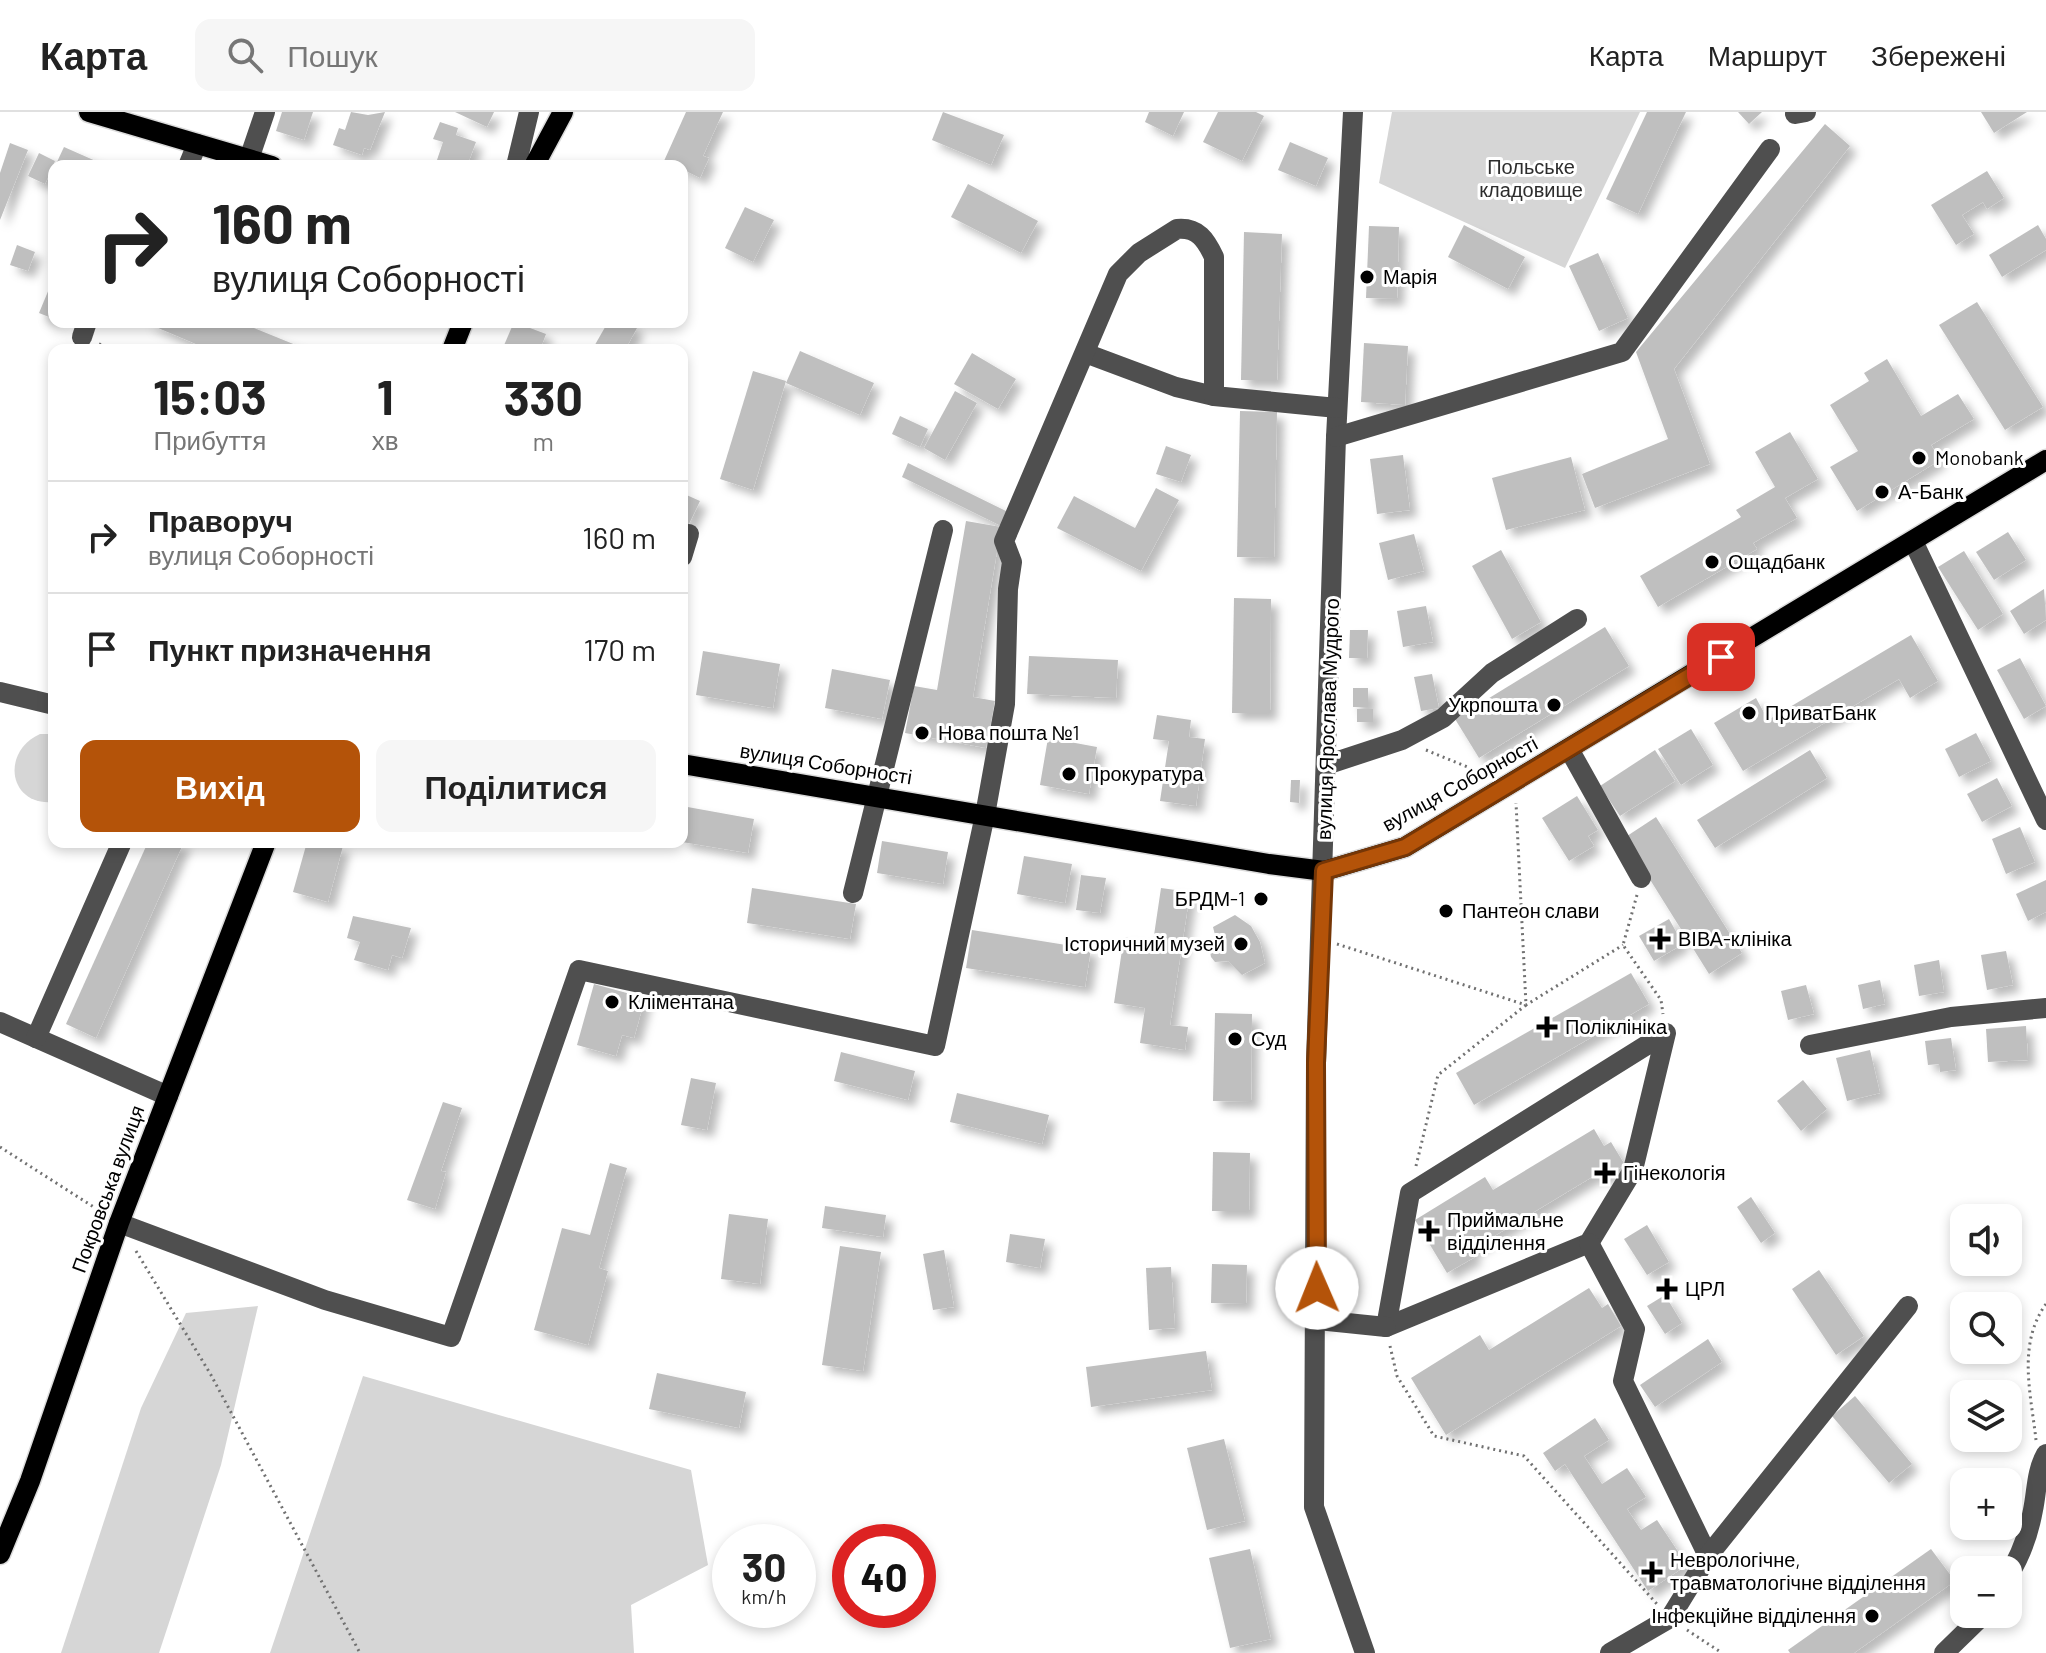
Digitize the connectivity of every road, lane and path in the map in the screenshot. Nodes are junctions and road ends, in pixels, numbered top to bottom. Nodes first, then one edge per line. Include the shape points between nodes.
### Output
1 (89, 112) edge
2 (265, 112) edge
3 (529, 112) edge
4 (563, 112) edge
5 (1353, 112) edge
6 (197, 144) junction
7 (1770, 149) dead end
8 (249, 159) junction
9 (190, 160) edge
10 (252, 160) edge
11 (517, 160) edge
12 (537, 160) edge
13 (1085, 353) junction
14 (1214, 396) junction
15 (1337, 408) junction
16 (1336, 437) junction
17 (2046, 460) edge
18 (943, 530) dead end
19 (689, 534) dead end
20 (688, 537) edge
21 (1913, 541) junction
22 (1577, 619) dead end
23 (0, 692) edge
24 (48, 704) edge
25 (1402, 740) junction
26 (1569, 749) junction
27 (688, 765) edge
28 (1326, 765) junction
29 (1482, 773) dead end
30 (1515, 782) junction
31 (878, 797) junction
32 (985, 815) junction
33 (2046, 820) edge
34 (119, 848) edge
35 (264, 848) edge
36 (1324, 871) junction
37 (1641, 878) joint
38 (853, 893) dead end
39 (1322, 939) junction
40 (1623, 945) junction
41 (1526, 1005) junction
42 (2046, 1008) edge
43 (0, 1022) edge
44 (1666, 1033) junction
45 (36, 1038) junction
46 (1810, 1045) dead end
47 (168, 1096) junction
48 (0, 1147) edge
49 (1410, 1193) junction
50 (119, 1223) junction
51 (1589, 1243) junction
52 (2046, 1304) edge
53 (1908, 1306) dead end
54 (1318, 1320) junction
55 (1386, 1327) junction
56 (2043, 1460) edge
57 (0, 1554) edge
58 (1708, 1556) junction
59 (2018, 1556) edge
60 (1670, 1618) junction
61 (1970, 1628) edge
62 (360, 1653) edge
63 (1365, 1653) edge
64 (1610, 1653) edge
65 (1722, 1653) edge
66 (1944, 1653) edge

1 - 6 main road
2 - 8 street
3 - 11 street
4 - 12 main road
5 - 15 street, вулиця Ярослава Мудрого
6 - 8 main road
6 - 9 street
7 - 16 street via 1622,352
8 - 10 main road
13 - 14 street
13 - 14 street via 1118,274 1163,235 1193,230 1205,238 1214,257
13 - 32 street via 1004,541 1012,562 1005,704
14 - 15 street
15 - 16 street, вулиця Ярослава Мудрого
16 - 28 street, вулиця Ярослава Мудрого
17 - 21 main road, вулиця Соборності
18 - 31 street
19 - 20 street
21 - 26 main road, вулиця Соборності
21 - 33 street
22 - 25 street via 1492,673 1443,718
23 - 24 street
25 - 28 street
25 - 29 path
26 - 30 main road, вулиця Соборності
26 - 37 street
27 - 31 main road, вулиця Соборності
28 - 36 street, вулиця Ярослава Мудрого
30 - 36 main road, вулиця Соборності via 1405,847
30 - 41 path
31 - 32 main road, вулиця Соборності
31 - 38 street
32 - 36 main road, вулиця Соборності
32 - 50 street via 935,1046 579,970 451,1337 325,1300
34 - 45 street
35 - 47 main road, Покровська вулиця
36 - 39 street, вулиця Ярослава Мудрого
37 - 40 path
39 - 41 path
39 - 54 street, вулиця Ярослава Мудрого via 1316,1063
40 - 41 path
40 - 44 path via 1661,1000
41 - 49 path via 1438,1075
42 - 46 street via 1902,1024
43 - 45 street
44 - 49 street
44 - 51 street via 1633,1170
45 - 47 street
47 - 50 main road, Покровська вулиця
48 - 50 path
49 - 55 street
50 - 57 main road, Покровська вулиця
50 - 62 path via 211,1375
51 - 55 street
51 - 58 street via 1635,1329 1623,1381
52 - 56 path via 2029,1338 2028,1367
53 - 58 street
54 - 55 street
54 - 63 street, вулиця Ярослава Мудрого via 1314,1507
55 - 60 path via 1397,1376 1434,1436 1524,1456
56 - 59 street
58 - 60 street
60 - 64 street
60 - 65 path
61 - 66 street

